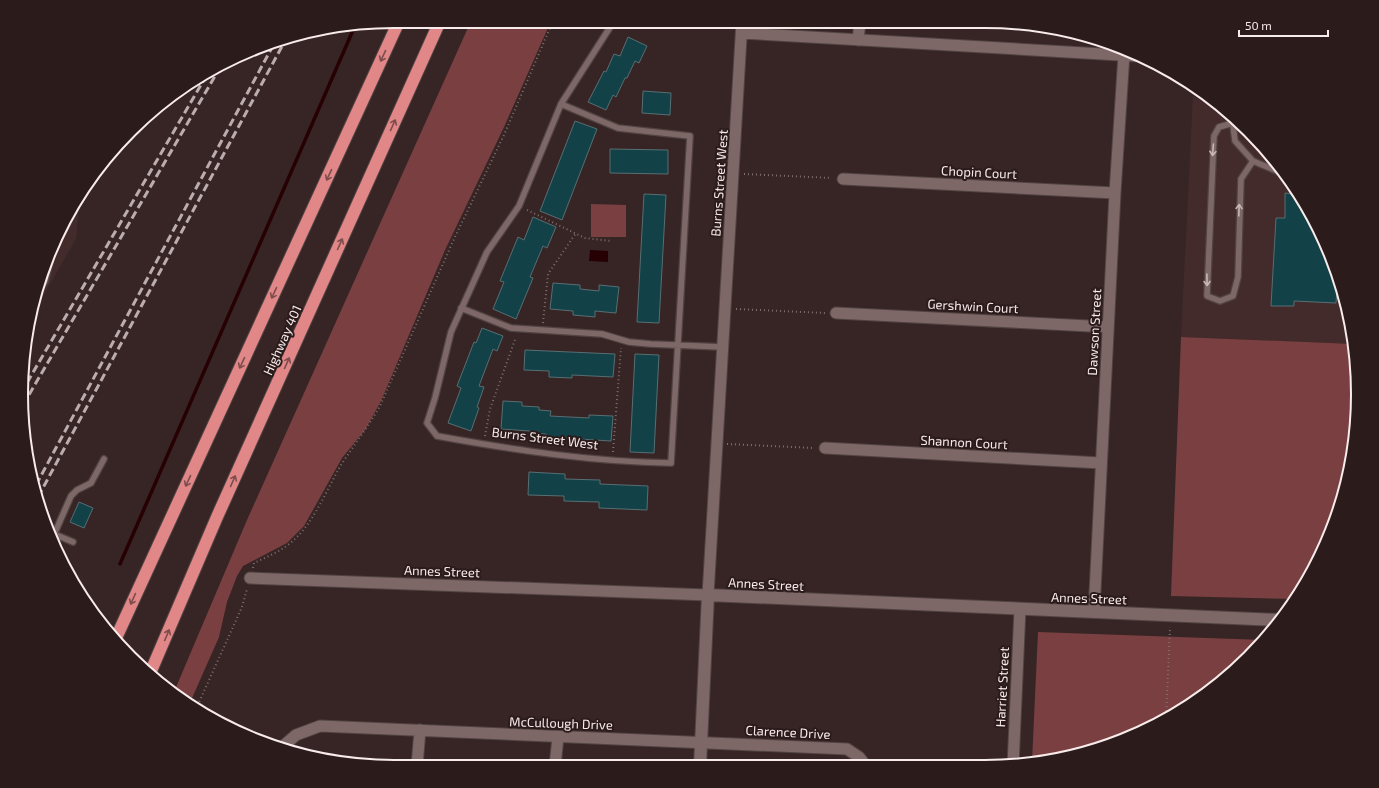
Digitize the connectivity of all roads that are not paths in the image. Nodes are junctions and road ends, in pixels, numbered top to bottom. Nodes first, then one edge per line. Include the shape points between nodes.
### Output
1 (396, 28) edge
2 (437, 28) edge
3 (610, 28) edge
4 (742, 28) edge
5 (859, 28) edge
6 (742, 33) junction
7 (858, 40) junction
8 (1120, 54) edge
9 (1124, 56) edge
10 (561, 104) junction
11 (1231, 124) edge
12 (1233, 125) edge
13 (1253, 161) junction
14 (1274, 170) edge
15 (843, 179) road end
16 (1115, 192) junction
17 (462, 308) junction
18 (836, 314) road end
19 (1108, 328) junction
20 (679, 346) junction
21 (722, 347) junction
22 (825, 448) road end
23 (104, 459) dead end
24 (1101, 463) junction
25 (55, 532) edge
26 (57, 536) edge
27 (73, 542) dead end
28 (250, 578) road end
29 (708, 595) junction
30 (1020, 609) junction
31 (1094, 612) junction
32 (1273, 620) edge
33 (118, 634) edge
34 (152, 668) edge
35 (420, 730) junction
36 (558, 737) junction
37 (701, 742) junction
38 (286, 744) edge
39 (1013, 759) edge
40 (418, 760) edge
41 (556, 760) edge
42 (700, 760) edge
43 (861, 760) edge

1 -> 33 highway, Highway 401
34 -> 2 highway, Highway 401
3 - 10 lane, Burns Street West
4 - 6 street, Burns Street West
5 - 7 street
6 - 7 street
6 - 21 street, Burns Street West
7 - 8 street
9 - 16 street, Dawson Street
10 - 17 lane, Burns Street West via 519,206 487,252
10 - 20 lane, Burns Street West via 618,128 690,136
11 -> 13 lane via 1219,127 1214,136 1208,296 1220,301 1233,296 1238,277 1241,179
12 - 13 lane via 1235,141
13 - 14 lane
15 - 16 street, Chopin Court
16 - 19 street, Dawson Street
17 - 20 lane via 496,323 518,328 602,334 622,340
17 - 20 lane, Burns Street West via 451,332 427,423 437,436 483,445 613,461 671,463
18 - 19 street, Gershwin Court
19 - 24 street, Dawson Street
20 - 21 lane
21 - 29 street, Burns Street West
22 - 24 street, Shannon Court
23 - 25 lane via 91,483 71,496
24 - 31 street, Dawson Street
26 - 27 lane
28 - 29 street, Annes Street
29 - 30 street, Annes Street
29 - 37 street, Burns Street West
30 - 31 street, Annes Street
30 - 39 street, Harriet Street
31 - 32 street, Annes Street
35 - 36 street, McCullough Drive
35 - 38 street, McCullough Drive via 320,726 296,735
35 - 40 street
36 - 37 street, McCullough Drive
36 - 41 street
37 - 42 street, Burns Street West
37 - 43 street, Clarence Drive via 847,750

